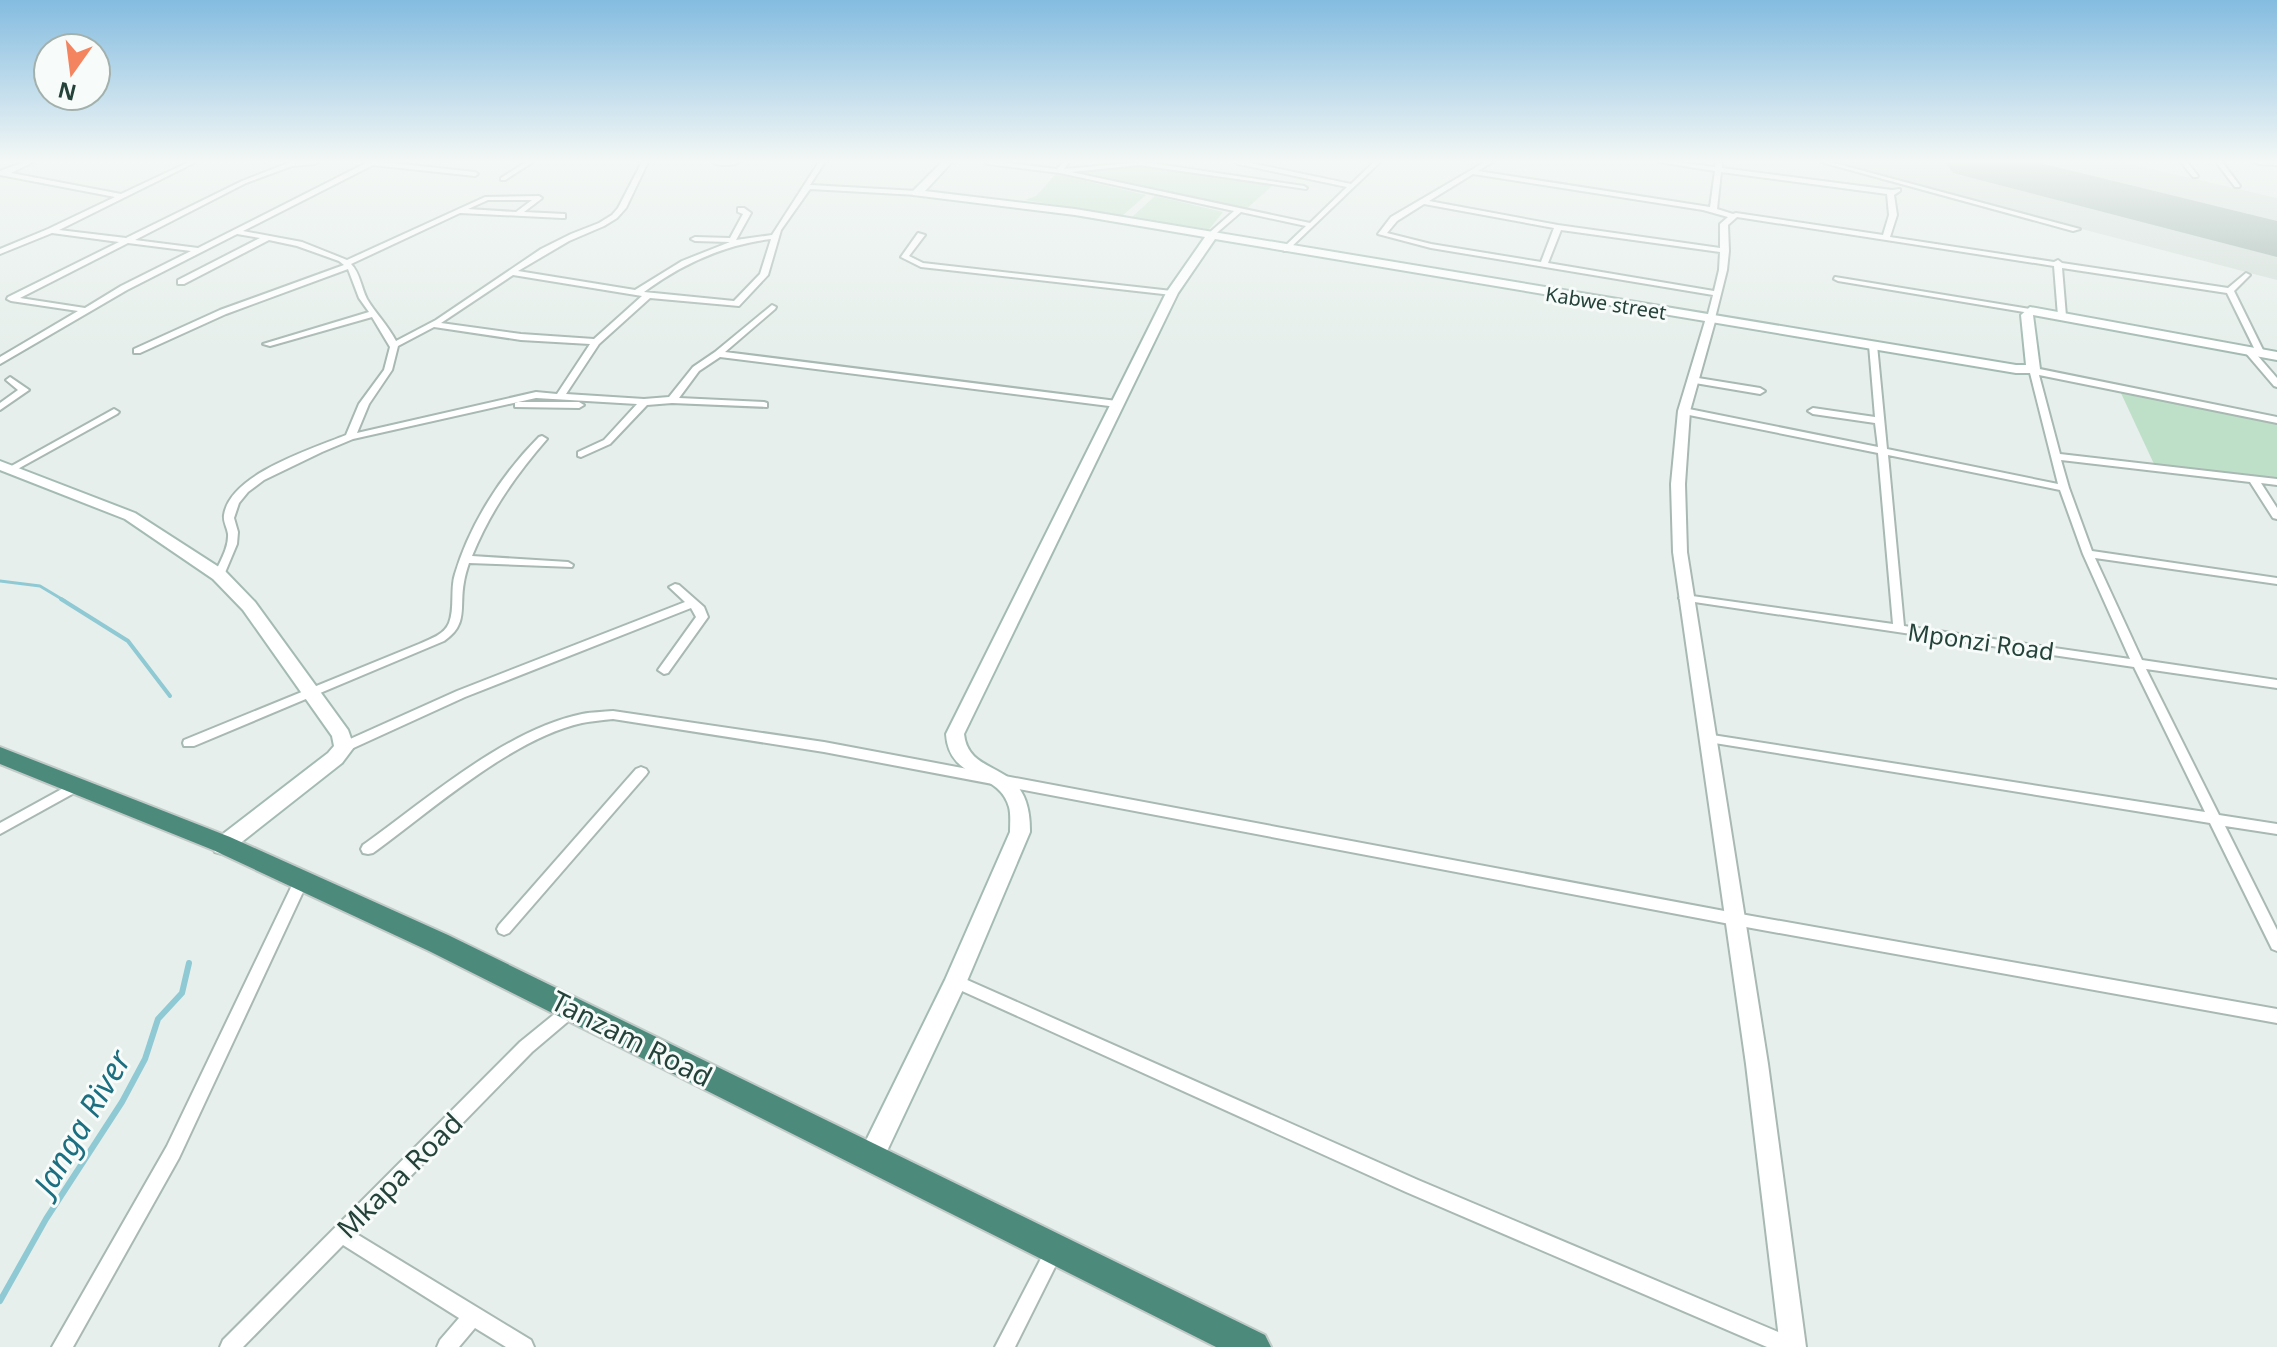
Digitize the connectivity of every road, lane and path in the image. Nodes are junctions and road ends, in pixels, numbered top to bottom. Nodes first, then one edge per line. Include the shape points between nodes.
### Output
1 (64, 225) edge
2 (158, 225) edge
3 (253, 225) edge
4 (429, 225) edge
5 (601, 225) edge
6 (741, 225) edge
7 (781, 225) edge
8 (1149, 225) edge
9 (1223, 225) edge
10 (1311, 225) edge
11 (1389, 225) edge
12 (1546, 225) edge
13 (1724, 225) edge
14 (1800, 225) edge
15 (1890, 225) edge
16 (2060, 225) edge
17 (1558, 227) junction
18 (2076, 229) dead end
19 (51, 231) junction
20 (239, 232) junction
21 (921, 235) dead end
22 (1212, 235) junction
23 (1887, 236) junction
24 (269, 237) junction
25 (773, 237) junction
26 (695, 239) dead end
27 (746, 239) junction
28 (733, 240) junction
29 (123, 242) junction
30 (1287, 249) junction
31 (199, 250) junction
32 (1725, 251) junction
33 (0, 252) edge
34 (2058, 262) junction
35 (348, 264) junction
36 (1544, 264) junction
37 (510, 272) junction
38 (2246, 275) dead end
39 (1838, 279) dead end
40 (181, 282) dead end
41 (2230, 291) junction
42 (637, 293) junction
43 (1172, 293) junction
44 (1718, 294) junction
45 (648, 295) junction
46 (11, 299) junction
47 (0, 303) edge
48 (772, 307) dead end
49 (85, 310) junction
50 (2030, 311) junction
51 (375, 313) junction
52 (2062, 316) junction
53 (1711, 318) junction
54 (435, 325) junction
55 (596, 342) junction
56 (267, 344) dead end
57 (394, 345) junction
58 (1873, 345) junction
59 (137, 351) dead end
60 (2254, 351) junction
61 (718, 354) junction
62 (2277, 356) edge
63 (0, 361) edge
64 (2034, 370) junction
65 (10, 380) dead end
66 (1692, 380) junction
67 (2277, 384) edge
68 (1760, 391) dead end
69 (561, 395) junction
70 (672, 400) junction
71 (644, 402) junction
72 (1117, 404) junction
73 (764, 405) dead end
74 (0, 407) edge
75 (614, 408) dead end
76 (1684, 411) junction
77 (1813, 411) dead end
78 (114, 412) dead end
79 (452, 417) junction
80 (2277, 420) edge
81 (1880, 421) junction
82 (350, 437) junction
83 (542, 439) dead end
84 (1883, 452) junction
85 (581, 454) dead end
86 (2056, 456) junction
87 (6, 467) edge
88 (2253, 479) junction
89 (2277, 482) edge
90 (2064, 488) junction
91 (2277, 516) edge
92 (2088, 554) junction
93 (464, 559) junction
94 (568, 565) dead end
95 (219, 575) junction
96 (2277, 581) edge
97 (675, 587) dead end
98 (1685, 598) junction
99 (693, 603) junction
100 (1899, 630) junction
101 (2138, 664) junction
102 (664, 670) dead end
103 (2277, 684) edge
104 (310, 692) junction
105 (1706, 738) junction
106 (189, 743) dead end
107 (344, 747) junction
108 (0, 755) edge
109 (641, 772) dead end
110 (1001, 779) junction
111 (80, 784) junction
112 (2217, 819) junction
113 (0, 829) edge
114 (2277, 829) edge
115 (222, 846) junction
116 (368, 849) dead end
117 (302, 879) junction
118 (1735, 919) junction
119 (504, 929) dead end
120 (2277, 945) edge
121 (956, 981) junction
122 (573, 1008) junction
123 (2277, 1016) edge
124 (870, 1159) junction
125 (341, 1234) junction
126 (1056, 1248) junction
127 (474, 1315) junction
128 (62, 1347) edge
129 (230, 1347) edge
130 (447, 1347) edge
131 (524, 1347) edge
132 (1005, 1347) edge
133 (1253, 1347) edge
134 (1792, 1347) edge

1 - 19 street
2 - 29 street
3 - 20 street
4 - 35 street
5 - 37 street via 571,236
6 - 28 street
7 - 25 street
8 - 22 main road, Kabwe street
9 - 22 street
10 - 30 street
11 - 36 street via 1382,234
12 - 17 street
13 - 32 street
14 - 23 street
15 - 23 street
16 - 18 street
17 - 32 street
17 - 36 street
19 - 29 street
19 - 33 street
20 - 24 street
20 - 31 street
21 - 43 street via 905,257 921,265
22 - 30 main road, Kabwe street
22 - 43 main road
23 - 34 street
24 - 35 street via 323,251
24 - 40 street
25 - 27 street
25 - 45 street via 764,275 736,304
26 - 28 street
27 - 28 street
27 - 42 street via 678,265
29 - 31 street
29 - 46 street
30 - 53 main road, Kabwe street
31 - 49 street
32 - 44 street
34 - 41 street
34 - 52 street
35 - 51 street
35 - 59 street
36 - 44 street
37 - 42 street
37 - 54 street
38 - 41 street
39 - 50 street
41 - 60 street
42 - 45 street
43 - 72 main road
44 - 53 street
45 - 55 street
46 - 47 street
46 - 49 street
48 - 61 street
49 - 63 street
50 - 52 main road
50 - 64 main road
51 - 56 street
51 - 57 street
52 - 60 main road
53 - 58 main road, Kabwe street
53 - 66 street
54 - 55 street
54 - 57 street
55 - 69 street
57 - 82 street via 388,370 364,404
58 - 64 main road, Kabwe street
58 - 81 street
60 - 62 main road
60 - 67 street
61 - 70 street via 696,369
61 - 72 street
64 - 80 street
64 - 86 street
65 - 74 street via 24,390
66 - 68 street
66 - 76 street
69 - 71 street
69 - 79 street via 519,397
70 - 71 street
70 - 73 street
71 - 85 street via 607,442
72 - 110 main road via 955,734 961,758
75 - 79 street via 537,403
76 - 84 street
76 - 98 street via 1678,484
77 - 81 street
78 - 87 street
79 - 82 street
81 - 84 street
82 - 95 street via 243,490 229,513 233,534
83 - 93 street via 517,464
84 - 90 street
84 - 100 street
86 - 88 street
86 - 90 street
87 - 95 main road via 130,516
88 - 89 street
88 - 91 street
90 - 92 street
92 - 96 street
92 - 101 street
93 - 94 street
93 - 104 street via 455,594 455,623 446,634
95 - 104 main road via 249,606
97 - 99 street
98 - 100 street, Mponzi Road
98 - 105 street
99 - 102 street via 702,617
99 - 107 street via 461,694
100 - 101 street, Mponzi Road
101 - 103 street, Mponzi Road
101 - 112 street
104 - 106 street
104 - 107 main road
105 - 112 street
105 - 118 street
107 - 115 main road
108 - 111 highway, Tanzam Road
109 - 119 street
110 - 116 street via 793,742 590,715 502,756
110 - 118 street
110 - 121 main road via 1024,812 1020,832
111 - 113 street
111 - 115 highway, Tanzam Road
112 - 114 street
112 - 120 street
115 - 117 highway, Tanzam Road
117 - 122 highway, Tanzam Road
117 - 128 street via 173,1152
118 - 123 street
118 - 134 street
121 - 124 main road
121 - 134 street via 1412,1186
122 - 124 highway, Tanzam Road
122 - 125 street, Mkapa Road via 526,1047
124 - 126 highway, Tanzam Road
125 - 127 street
125 - 129 street, Mkapa Road
126 - 132 street
126 - 133 highway, Tanzam Road
127 - 130 street
127 - 131 street

